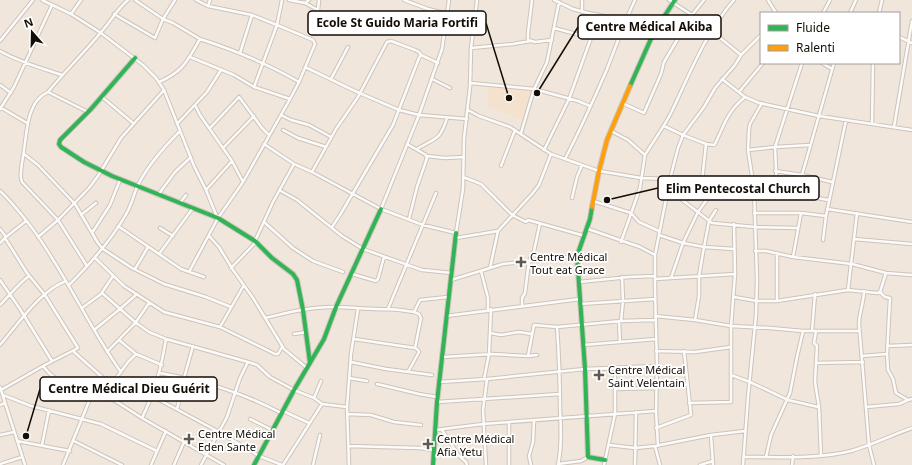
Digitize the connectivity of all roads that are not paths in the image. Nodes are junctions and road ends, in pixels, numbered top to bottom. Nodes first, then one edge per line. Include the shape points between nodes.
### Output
1 (33, 0) edge
2 (42, 0) edge
3 (81, 0) edge
4 (119, 0) edge
5 (128, 0) edge
6 (135, 0) edge
7 (175, 0) edge
8 (196, 0) edge
9 (210, 0) edge
10 (282, 0) edge
11 (289, 0) edge
12 (309, 0) edge
13 (319, 0) edge
14 (406, 0) edge
15 (449, 0) edge
16 (478, 0) edge
17 (532, 0) edge
18 (554, 0) edge
19 (582, 0) edge
20 (635, 0) edge
21 (704, 0) edge
22 (734, 0) edge
23 (768, 0) edge
24 (830, 0) edge
25 (856, 0) edge
26 (882, 0) edge
27 (672, 1) edge
28 (559, 2) junction
29 (305, 3) junction
30 (123, 4) junction
31 (52, 5) junction
32 (208, 6) junction
33 (582, 12) junction
34 (775, 12) edge
35 (824, 12) edge
36 (850, 12) edge
37 (879, 12) edge
38 (71, 14) junction
39 (114, 14) junction
40 (448, 14) junction
41 (252, 15) junction
42 (600, 15) junction
43 (692, 15) junction
44 (475, 18) junction
45 (163, 19) junction
46 (625, 20) junction
47 (912, 21) edge
48 (277, 25) junction
49 (554, 28) junction
50 (712, 31) junction
51 (654, 32) junction
52 (101, 33) junction
53 (760, 36) edge
54 (900, 37) edge
55 (591, 38) junction
56 (200, 39) junction
57 (552, 40) junction
58 (0, 41) edge
59 (530, 41) junction
60 (909, 41) junction
61 (912, 43) edge
62 (348, 47) dead end
63 (471, 48) junction
64 (0, 51) edge
65 (240, 53) junction
66 (421, 55) junction
67 (741, 55) junction
68 (190, 57) junction
69 (135, 58) junction
70 (25, 62) junction
71 (262, 63) junction
72 (438, 63) junction
73 (762, 64) edge
74 (802, 64) edge
75 (824, 64) edge
76 (834, 64) edge
77 (873, 64) edge
78 (305, 66) junction
79 (832, 69) junction
80 (221, 70) junction
81 (62, 75) junction
82 (331, 79) junction
83 (722, 79) junction
84 (432, 80) junction
85 (159, 82) junction
86 (299, 82) junction
87 (471, 83) junction
88 (0, 84) edge
89 (254, 86) junction
90 (450, 88) dead end
91 (534, 89) junction
92 (164, 90) junction
93 (48, 92) junction
94 (739, 92) junction
95 (11, 93) junction
96 (360, 94) junction
97 (102, 97) junction
98 (745, 97) junction
99 (290, 99) junction
100 (569, 99) junction
101 (622, 103) junction
102 (762, 104) junction
103 (195, 105) junction
104 (590, 106) junction
105 (0, 107) edge
106 (788, 108) junction
107 (399, 110) junction
108 (468, 110) junction
109 (88, 112) junction
110 (280, 115) junction
111 (419, 115) junction
112 (254, 116) junction
113 (819, 116) junction
114 (447, 118) junction
115 (467, 119) junction
116 (846, 120) junction
117 (27, 123) junction
118 (134, 123) junction
119 (177, 124) junction
120 (872, 124) junction
121 (664, 126) junction
122 (894, 127) junction
123 (210, 128) junction
124 (283, 130) dead end
125 (515, 130) junction
126 (912, 130) edge
127 (180, 131) junction
128 (610, 131) junction
129 (521, 133) junction
130 (269, 135) junction
131 (683, 135) junction
132 (331, 137) junction
133 (264, 144) junction
134 (407, 144) junction
135 (706, 144) junction
136 (810, 145) junction
137 (326, 147) junction
138 (775, 147) junction
139 (223, 148) junction
140 (417, 149) junction
141 (544, 150) junction
142 (748, 150) junction
143 (24, 154) junction
144 (551, 154) junction
145 (645, 155) junction
146 (191, 156) junction
147 (427, 156) junction
148 (464, 157) junction
149 (565, 159) junction
150 (232, 161) junction
151 (294, 164) junction
152 (582, 165) junction
153 (501, 166) dead end
154 (101, 171) junction
155 (599, 171) junction
156 (775, 171) junction
157 (312, 172) junction
158 (802, 175) junction
159 (463, 177) junction
160 (641, 178) junction
161 (670, 179) junction
162 (120, 180) junction
163 (702, 181) junction
164 (243, 182) junction
165 (713, 182) junction
166 (832, 182) junction
167 (138, 187) junction
168 (668, 189) junction
169 (206, 190) junction
170 (279, 190) junction
171 (754, 190) junction
172 (0, 191) edge
173 (777, 191) junction
174 (352, 193) junction
175 (436, 193) dead end
176 (158, 195) junction
177 (186, 195) dead end
178 (572, 198) dead end
179 (828, 200) junction
180 (593, 201) junction
181 (96, 203) dead end
182 (180, 203) junction
183 (75, 204) junction
184 (193, 208) junction
185 (381, 209) junction
186 (827, 209) junction
187 (716, 210) dead end
188 (698, 212) junction
189 (631, 213) junction
190 (754, 213) junction
191 (801, 213) junction
192 (857, 213) junction
193 (82, 215) junction
194 (512, 215) junction
195 (826, 216) junction
196 (218, 217) junction
197 (26, 220) junction
198 (58, 220) junction
199 (409, 220) junction
200 (709, 221) junction
201 (264, 222) junction
202 (912, 222) edge
203 (540, 223) junction
204 (734, 224) junction
205 (423, 225) junction
206 (118, 226) junction
207 (332, 227) junction
208 (755, 227) junction
209 (160, 228) dead end
210 (797, 228) junction
211 (0, 229) edge
212 (588, 229) junction
213 (498, 231) junction
214 (660, 231) junction
215 (92, 233) junction
216 (659, 235) junction
217 (38, 236) junction
218 (173, 236) junction
219 (209, 236) junction
220 (456, 236) junction
221 (585, 236) junction
222 (5, 238) junction
223 (854, 239) junction
224 (823, 240) dead end
225 (255, 242) junction
226 (621, 242) junction
227 (683, 243) junction
228 (0, 244) edge
229 (912, 244) edge
230 (148, 247) junction
231 (704, 247) junction
232 (103, 249) junction
233 (363, 249) junction
234 (734, 249) junction
235 (755, 251) junction
236 (778, 253) junction
237 (655, 254) junction
238 (159, 255) junction
239 (578, 256) junction
240 (384, 257) junction
241 (793, 257) junction
242 (95, 258) junction
243 (529, 261) junction
244 (852, 264) junction
245 (406, 265) junction
246 (87, 266) junction
247 (231, 268) junction
248 (490, 268) junction
249 (135, 269) junction
250 (481, 271) junction
251 (189, 272) junction
252 (343, 272) dead end
253 (452, 273) junction
254 (886, 273) junction
255 (352, 274) junction
256 (735, 274) junction
257 (912, 275) edge
258 (29, 276) junction
259 (113, 276) junction
260 (699, 276) junction
261 (204, 277) dead end
262 (622, 277) junction
263 (655, 278) junction
264 (671, 278) junction
265 (0, 280) edge
266 (451, 280) junction
267 (66, 281) junction
268 (578, 282) junction
269 (69, 285) junction
270 (244, 285) junction
271 (848, 290) junction
272 (864, 291) junction
273 (102, 292) junction
274 (880, 292) junction
275 (10, 294) junction
276 (136, 294) junction
277 (815, 294) junction
278 (45, 295) junction
279 (448, 297) junction
280 (734, 297) junction
281 (655, 299) junction
282 (580, 301) junction
283 (624, 301) junction
284 (757, 301) junction
285 (777, 301) junction
286 (149, 303) junction
287 (0, 305) edge
288 (522, 306) junction
289 (231, 307) junction
290 (336, 307) junction
291 (82, 308) junction
292 (120, 309) junction
293 (358, 309) junction
294 (388, 309) junction
295 (303, 310) junction
296 (489, 310) junction
297 (414, 312) junction
298 (25, 316) junction
299 (446, 316) junction
300 (265, 318) junction
301 (655, 318) junction
302 (695, 320) junction
303 (620, 321) junction
304 (136, 322) junction
305 (581, 324) junction
306 (731, 326) junction
307 (220, 327) junction
308 (755, 327) junction
309 (557, 328) junction
310 (94, 330) junction
311 (803, 331) junction
312 (812, 331) junction
313 (816, 331) junction
314 (859, 331) junction
315 (307, 332) junction
316 (490, 333) junction
317 (294, 334) dead end
318 (532, 334) junction
319 (166, 339) junction
320 (354, 339) junction
321 (656, 339) junction
322 (119, 340) junction
323 (620, 342) junction
324 (0, 345) edge
325 (584, 345) junction
326 (912, 345) edge
327 (193, 346) junction
328 (887, 346) junction
329 (282, 347) junction
330 (731, 347) junction
331 (415, 348) junction
332 (73, 351) junction
333 (656, 351) junction
334 (107, 352) junction
335 (684, 352) junction
336 (136, 354) junction
337 (489, 354) junction
338 (887, 354) junction
339 (537, 355) dead end
340 (528, 356) junction
341 (862, 356) junction
342 (443, 357) junction
343 (52, 361) junction
344 (248, 362) junction
345 (351, 362) junction
346 (863, 362) junction
347 (310, 363) junction
348 (816, 363) junction
349 (162, 365) junction
350 (43, 366) junction
351 (657, 366) junction
352 (307, 368) junction
353 (615, 368) junction
354 (585, 369) junction
355 (560, 371) junction
356 (121, 372) junction
357 (408, 372) junction
358 (160, 373) junction
359 (432, 375) dead end
360 (731, 375) junction
361 (185, 378) junction
362 (349, 378) junction
363 (486, 379) junction
364 (322, 381) dead end
365 (367, 381) dead end
366 (439, 382) junction
367 (750, 382) junction
368 (377, 384) dead end
369 (111, 385) junction
370 (687, 385) junction
371 (657, 387) junction
372 (0, 389) edge
373 (615, 389) junction
374 (294, 390) junction
375 (235, 393) junction
376 (92, 394) junction
377 (560, 394) junction
378 (3, 395) junction
379 (103, 396) junction
380 (152, 396) junction
381 (314, 398) junction
382 (912, 398) edge
383 (437, 400) junction
384 (485, 400) junction
385 (788, 400) junction
386 (908, 400) junction
387 (5, 403) junction
388 (689, 403) junction
389 (322, 404) junction
390 (0, 405) edge
391 (347, 407) junction
392 (818, 407) junction
393 (866, 407) junction
394 (177, 409) junction
395 (49, 410) junction
396 (656, 411) junction
397 (282, 412) junction
398 (636, 412) junction
399 (347, 414) junction
400 (614, 414) junction
401 (585, 417) junction
402 (142, 418) junction
403 (250, 419) dead end
404 (560, 419) junction
405 (82, 420) junction
406 (534, 421) junction
407 (509, 422) junction
408 (309, 423) junction
409 (483, 424) junction
410 (421, 425) dead end
411 (656, 428) junction
412 (912, 428) edge
413 (272, 430) junction
414 (435, 430) junction
415 (442, 430) junction
416 (166, 431) junction
417 (745, 431) junction
418 (14, 432) junction
419 (219, 432) junction
420 (0, 435) edge
421 (320, 435) dead end
422 (711, 435) junction
423 (17, 441) junction
424 (74, 441) junction
425 (184, 442) junction
426 (42, 445) junction
427 (609, 445) junction
428 (869, 445) junction
429 (348, 446) junction
430 (657, 446) junction
431 (636, 448) junction
432 (70, 450) junction
433 (434, 450) junction
434 (157, 451) junction
435 (206, 455) junction
436 (821, 455) junction
437 (259, 456) junction
438 (588, 456) junction
439 (793, 456) junction
440 (22, 457) junction
441 (744, 457) junction
442 (766, 457) junction
443 (713, 461) junction
444 (604, 463) edge
445 (0, 464) edge
446 (558, 464) edge
447 (25, 465) edge
448 (63, 465) edge
449 (122, 465) edge
450 (151, 465) edge
451 (174, 465) edge
452 (200, 465) edge
453 (224, 465) edge
454 (254, 465) edge
455 (280, 465) edge
456 (313, 465) edge
457 (349, 465) edge
458 (433, 465) edge
459 (467, 465) edge
460 (486, 465) edge
461 (509, 465) edge
462 (531, 465) edge
463 (635, 465) edge
464 (660, 465) edge
465 (700, 465) edge
466 (713, 465) edge
467 (743, 465) edge
468 (792, 465) edge
469 (874, 465) edge

1 - 58 street
2 - 31 street
3 - 38 street
4 - 30 street
5 - 30 street
6 - 45 street
7 - 45 street
8 - 32 street
9 - 32 street
10 - 48 street
11 - 29 street
12 - 29 street
13 - 29 street via 318,10
14 - 40 street
15 - 40 street
16 - 44 street
17 - 59 street via 528,33
18 - 28 street
19 - 33 street
20 - 46 street
21 - 43 street
22 - 50 street
23 - 34 street
24 - 35 street
25 - 36 street
26 - 37 street
27 - 43 street
27 - 51 street
28 - 33 street
28 - 49 street
30 - 39 street
31 - 38 street
31 - 70 street
32 - 41 street
33 - 42 street
38 - 52 street
39 - 45 street via 154,38
39 - 52 street
40 - 44 street
40 - 72 street
41 - 48 street
41 - 65 street
42 - 46 street
42 - 55 street
43 - 50 street
43 - 101 street via 664,62 644,113
44 - 63 street
45 - 56 street
46 - 51 street
46 - 104 street
47 - 60 street
48 - 71 street
48 - 78 street via 315,41
49 - 55 street
49 - 57 street
50 - 67 street
50 - 121 street
51 - 101 street
52 - 69 street
52 - 81 street
53 - 67 street
54 - 60 street
55 - 100 street
56 - 65 street
56 - 68 street
57 - 59 street
57 - 91 street via 547,62
59 - 63 street
60 - 61 street
60 - 122 street
62 - 82 street
63 - 87 street
64 - 70 street
65 - 71 street
66 - 72 street
66 - 96 street via 415,50 391,41 387,42
66 - 107 street
67 - 83 street
68 - 80 street
68 - 85 street via 178,72
69 - 85 street
69 - 97 street
70 - 81 street
70 - 95 street
71 - 86 street
71 - 89 street
72 - 84 street
73 - 94 street
74 - 106 street
75 - 79 street
76 - 79 street
77 - 120 street
78 - 82 street
78 - 86 street
79 - 113 street
80 - 89 street
80 - 103 street
81 - 93 street
82 - 96 street
83 - 94 street
83 - 131 street
84 - 90 street
84 - 111 street
85 - 92 street
86 - 99 street
87 - 91 street
87 - 108 street
88 - 95 street
89 - 99 street
91 - 100 street
91 - 129 street
92 - 118 street
92 - 119 street
93 - 109 street
93 - 117 street via 36,101
94 - 98 street
95 - 105 street
96 - 107 street
96 - 132 street
97 - 109 street
97 - 118 street
98 - 102 street
98 - 135 street via 735,105 726,118 715,144
99 - 110 street
100 - 104 street
100 - 141 street
101 - 128 street
102 - 106 street
102 - 142 street via 750,124
103 - 119 street
103 - 123 street
104 - 149 street
105 - 117 street
106 - 113 street
106 - 138 street
107 - 111 street
107 - 174 street via 393,125
108 - 115 street
108 - 125 street
109 - 154 street via 59,144 64,150
110 - 130 street
110 - 132 street via 309,125
111 - 114 street
111 - 134 street
112 - 123 street via 239,97
112 - 130 street
112 - 139 street
113 - 116 street
113 - 136 street
114 - 115 street
114 - 140 street via 441,133
115 - 148 street
116 - 120 street
116 - 166 street
117 - 143 street
118 - 154 street via 121,138
119 - 127 street
120 - 122 street
121 - 131 street
121 - 145 street
122 - 126 street
123 - 139 street
124 - 137 street
125 - 129 street
125 - 153 street
127 - 146 street
127 - 167 street via 158,156
128 - 145 street via 628,140
128 - 155 street
129 - 141 street
130 - 133 street
131 - 135 street
131 - 161 street
132 - 137 street
133 - 151 street
133 - 164 street
134 - 140 street
134 - 185 street
135 - 163 street
136 - 138 street
136 - 158 street
137 - 157 street
138 - 142 street
138 - 156 street
139 - 150 street
140 - 147 street
141 - 144 street
142 - 171 street
143 - 183 street
143 - 198 street via 20,172 22,182
144 - 149 street
144 - 194 street via 539,185
145 - 160 street
146 - 169 street
146 - 176 street
147 - 148 street
147 - 199 street
148 - 159 street
149 - 152 street
150 - 164 street
150 - 169 street
151 - 157 street
151 - 170 street
152 - 155 street
152 - 178 street
154 - 162 street
154 - 183 street
155 - 160 street
155 - 180 street
156 - 158 street
156 - 173 street
157 - 174 street
158 - 166 street
159 - 194 street via 481,184
159 - 220 street
160 - 161 street
160 - 189 street
161 - 163 street
161 - 168 street
162 - 167 street
162 - 215 street via 110,205
163 - 165 street
164 - 196 street
165 - 171 street
165 - 188 street via 708,198
166 - 179 street
167 - 176 street
167 - 206 street via 126,216
168 - 188 street
168 - 214 street
169 - 196 street
170 - 201 street
170 - 207 street via 297,200
171 - 173 street
171 - 190 street
172 - 197 street
173 - 179 street
174 - 185 street
174 - 207 street
175 - 205 street
176 - 182 street
177 - 182 street
179 - 186 street
180 - 189 street
180 - 212 street
181 - 193 street
182 - 184 street
183 - 193 street
183 - 198 street
184 - 196 street
184 - 218 street
185 - 199 street
185 - 233 street
186 - 192 street
186 - 195 street
187 - 200 street
188 - 200 street
188 - 227 street
189 - 214 street via 639,222
189 - 226 street
190 - 191 street
190 - 208 street
191 - 195 street
191 - 210 street
192 - 202 street
192 - 223 street
193 - 215 street
194 - 203 street via 526,222 528,220
194 - 213 street
195 - 224 street
196 - 219 street
196 - 225 street
197 - 217 street
197 - 222 street
198 - 217 street
198 - 246 street
199 - 205 street
200 - 204 street via 716,224
200 - 231 street
201 - 225 street
201 - 252 street via 293,248 313,261
203 - 221 street
203 - 243 street via 534,251
204 - 208 street
204 - 234 street
205 - 220 street
205 - 245 street
206 - 230 street
206 - 232 street
207 - 233 street
208 - 210 street
208 - 235 street
209 - 218 street
210 - 241 street
211 - 222 street
212 - 221 street
212 - 226 street
213 - 220 street
213 - 248 street
214 - 216 street
215 - 232 street
216 - 227 street
216 - 237 street
217 - 267 street
218 - 238 street
219 - 247 street via 219,247
219 - 251 street
220 - 253 street
221 - 239 street
222 - 228 street
222 - 258 street
223 - 229 street
223 - 244 street
225 - 247 street
225 - 295 street via 296,277
226 - 237 street
227 - 231 street
227 - 264 street
230 - 238 street
230 - 249 street
231 - 234 street
231 - 260 street
232 - 242 street
232 - 249 street
233 - 240 street
233 - 255 street
234 - 256 street
235 - 236 street
235 - 284 street
236 - 241 street
236 - 285 street
237 - 263 street
238 - 251 street
239 - 243 street
239 - 268 street
240 - 245 street
240 - 255 street via 376,282
241 - 244 street
242 - 246 street
242 - 259 street
243 - 248 street
243 - 288 street
244 - 254 street
244 - 271 street
245 - 253 street via 434,272
245 - 294 street
246 - 269 street
247 - 270 street
248 - 250 street
249 - 289 street via 164,284
250 - 266 street
250 - 296 street
251 - 261 street
253 - 266 street
254 - 257 street
254 - 274 street
255 - 290 street
256 - 260 street
256 - 280 street
258 - 275 street
258 - 278 street
259 - 273 street
259 - 276 street
260 - 264 street
260 - 302 street
262 - 263 street
262 - 268 street
262 - 283 street
263 - 264 street
263 - 281 street
265 - 275 street
266 - 279 street
267 - 269 street
267 - 278 street
268 - 282 street
269 - 291 street
270 - 289 street
270 - 300 street
271 - 272 street
271 - 277 street
272 - 274 street
272 - 314 street
273 - 291 street
273 - 292 street
274 - 328 street via 890,298
275 - 287 street
275 - 298 street
276 - 286 street
276 - 292 street
277 - 285 street
277 - 312 street
278 - 298 street
278 - 332 street via 78,348
279 - 297 street via 420,300
279 - 299 street
280 - 284 street
280 - 306 street
281 - 283 street
281 - 301 street
282 - 283 street
282 - 288 street
282 - 305 street
283 - 303 street
284 - 285 street
284 - 308 street
286 - 304 street
286 - 307 street via 168,314
288 - 296 street
289 - 307 street
290 - 293 street
290 - 295 street
290 - 347 street via 324,339
291 - 310 street
292 - 304 street
292 - 310 street
293 - 294 street
293 - 320 street
294 - 297 street
295 - 300 street
295 - 315 street
296 - 299 street
296 - 316 street
297 - 331 street via 421,318
298 - 324 street
298 - 343 street
299 - 342 street
300 - 329 street
301 - 302 street
301 - 303 street
301 - 321 street
302 - 306 street
303 - 305 street
303 - 323 street
304 - 319 street via 149,332
304 - 322 street
305 - 309 street
305 - 325 street
306 - 308 street
306 - 330 street
307 - 329 street via 275,354 278,354
308 - 311 street
308 - 367 street
309 - 318 street via 535,324
309 - 355 street
310 - 334 street
311 - 312 street
311 - 385 street
312 - 313 street
313 - 314 street
313 - 348 street
314 - 341 street
315 - 317 street
315 - 347 street
316 - 318 street
316 - 337 street
318 - 340 street
319 - 327 street
319 - 349 street
320 - 331 street
320 - 345 street
321 - 323 street
321 - 333 street
322 - 334 street
322 - 336 street
323 - 325 street
325 - 354 street
326 - 328 street
327 - 344 street
327 - 361 street
328 - 338 street
329 - 352 street
330 - 335 street
330 - 360 street
331 - 357 street via 419,352
332 - 343 street
332 - 369 street
333 - 335 street
333 - 351 street
334 - 356 street
335 - 370 street
336 - 349 street
336 - 356 street
337 - 340 street
337 - 342 street
337 - 363 street
338 - 341 street
338 - 386 street via 888,370 896,393
339 - 340 street
341 - 346 street
342 - 366 street
343 - 350 street
344 - 374 street via 257,365 270,377
344 - 375 street
345 - 357 street
345 - 362 street
346 - 348 street
346 - 393 street
347 - 352 street
348 - 392 street
349 - 358 street
350 - 372 street
350 - 376 street via 49,374 60,381
351 - 353 street
351 - 371 street
352 - 374 street
353 - 354 street
353 - 373 street
354 - 355 street
354 - 401 street
355 - 363 street
355 - 377 street
356 - 369 street
357 - 359 street
358 - 361 street
358 - 380 street
360 - 367 street
360 - 388 street via 731,402
361 - 375 street
361 - 394 street
362 - 365 street
362 - 391 street
363 - 366 street
363 - 384 street
364 - 381 street
366 - 383 street
367 - 385 street
367 - 417 street
368 - 383 street
369 - 379 street
370 - 371 street
370 - 388 street
371 - 373 street
371 - 396 street
372 - 378 street
373 - 400 street
374 - 381 street
374 - 397 street
375 - 397 street
375 - 419 street via 230,412
376 - 379 street
376 - 405 street
377 - 384 street
377 - 404 street
378 - 387 street
378 - 395 street
379 - 402 street
380 - 394 street
380 - 402 street
381 - 389 street
382 - 386 street
383 - 384 street
383 - 414 street
384 - 409 street
385 - 392 street
385 - 442 street via 771,435
386 - 393 street via 899,404
387 - 390 street
387 - 418 street
388 - 411 street via 691,415
389 - 391 street
389 - 408 street
391 - 399 street
392 - 436 street
393 - 428 street
394 - 419 street
395 - 405 street
395 - 426 street
396 - 398 street
396 - 411 street
397 - 408 street
397 - 413 street
398 - 400 street
398 - 431 street
399 - 410 street via 371,415 394,422
399 - 429 street
400 - 401 street
400 - 427 street
401 - 404 street
401 - 438 street
402 - 416 street
403 - 413 street
404 - 406 street
404 - 446 street
405 - 424 street
405 - 434 street via 106,426
406 - 407 street
406 - 462 street via 529,456
407 - 409 street
407 - 461 street
408 - 455 street
409 - 415 street
409 - 460 street
411 - 430 street
412 - 428 street
413 - 437 street
414 - 415 street
414 - 433 street
415 - 459 street
416 - 425 street
416 - 434 street
417 - 422 street
417 - 441 street
418 - 420 street
418 - 423 street
419 - 435 street
419 - 437 street
421 - 456 street
422 - 430 street
422 - 443 street
423 - 426 street
423 - 440 street
424 - 432 street
424 - 449 street
425 - 435 street
425 - 451 street
426 - 432 street
427 - 431 street
427 - 444 street
428 - 436 street via 851,451
428 - 469 street
429 - 433 street
429 - 457 street
430 - 431 street
430 - 464 street
431 - 463 street
432 - 448 street
433 - 458 street
434 - 450 street
435 - 452 street
435 - 453 street
436 - 439 street
437 - 454 street
437 - 455 street
438 - 444 street
438 - 446 street via 581,461
439 - 442 street
439 - 468 street
440 - 445 street
440 - 447 street
441 - 442 street
441 - 467 street
443 - 465 street
443 - 466 street

